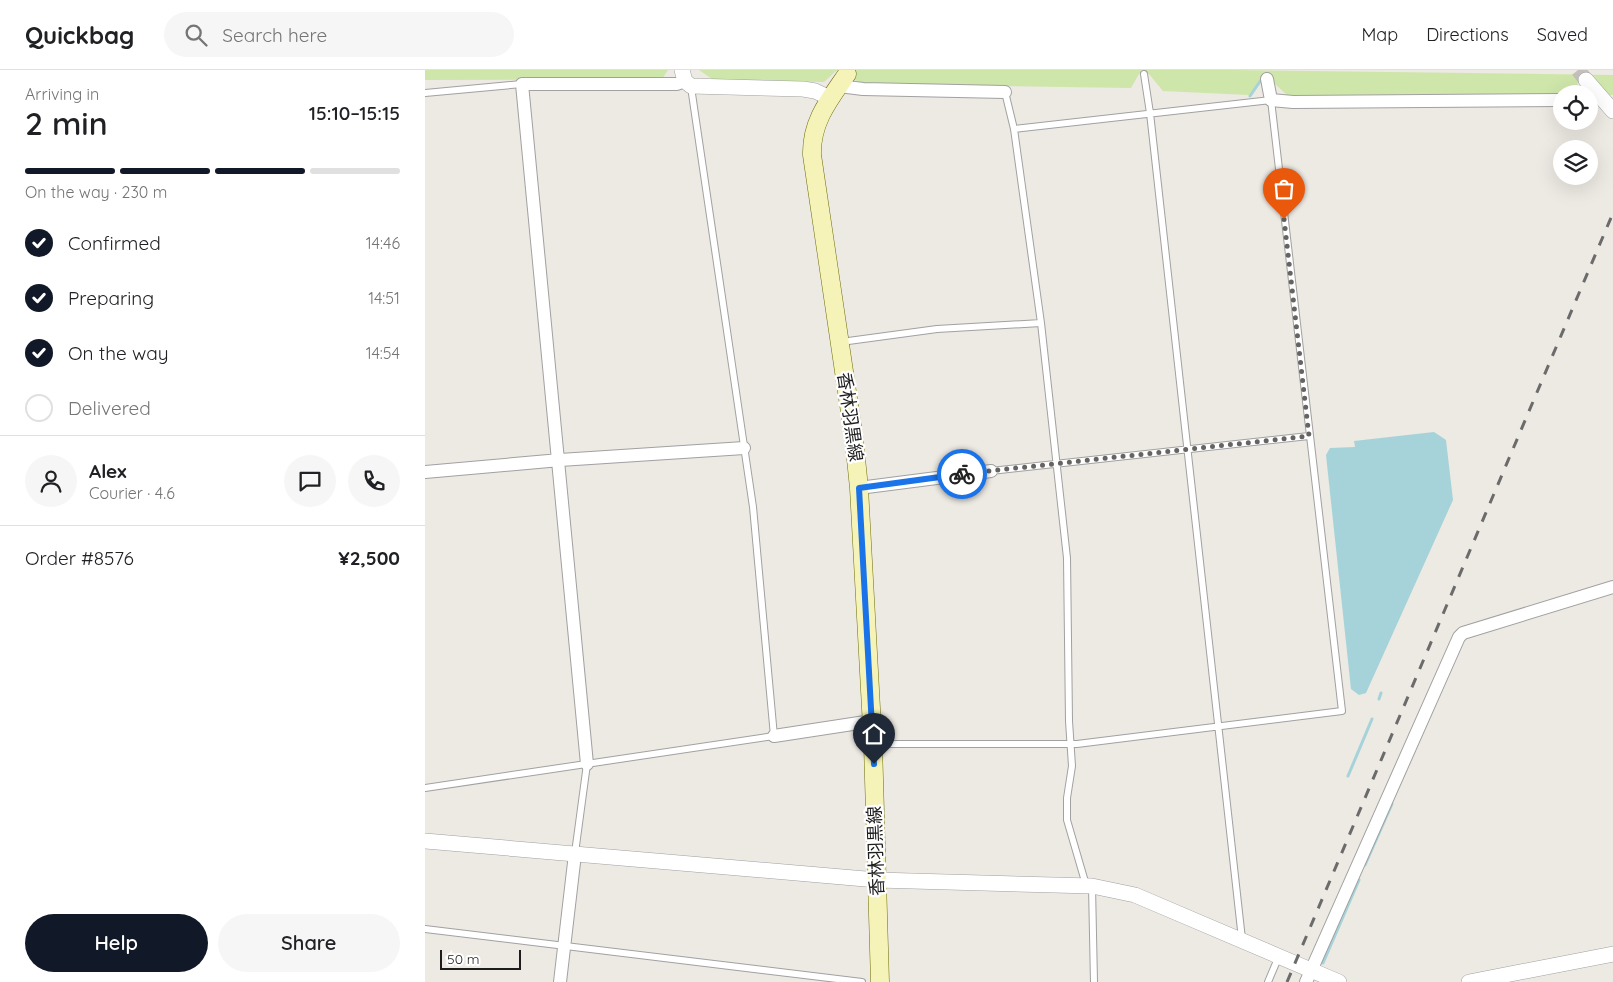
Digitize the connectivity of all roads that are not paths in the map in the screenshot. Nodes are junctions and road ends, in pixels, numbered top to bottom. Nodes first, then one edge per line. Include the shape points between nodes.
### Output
1 (1144, 74) dead end
2 (686, 79) edge
3 (1267, 79) dead end
4 (523, 84) junction
5 (839, 86) junction
6 (1005, 92) joint
7 (425, 93) edge
8 (1598, 98) edge
9 (1271, 100) junction
10 (1553, 100) edge
11 (1613, 111) edge
12 (1150, 113) junction
13 (1015, 129) junction
14 (1041, 323) junction
15 (839, 342) junction
16 (1309, 436) junction
17 (744, 448) junction
18 (1187, 449) junction
19 (560, 460) junction
20 (1057, 464) junction
21 (991, 471) joint
22 (425, 472) edge
23 (859, 488) junction
24 (1613, 587) edge
25 (872, 721) junction
26 (1219, 728) junction
27 (775, 736) junction
28 (873, 744) junction
29 (1070, 744) junction
30 (587, 764) junction
31 (425, 788) edge
32 (425, 841) edge
33 (575, 854) junction
34 (877, 880) junction
35 (1089, 886) junction
36 (425, 929) edge
37 (1241, 940) junction
38 (564, 946) junction
39 (1613, 954) edge
40 (1279, 956) junction
41 (1308, 976) edge
42 (1522, 977) edge
43 (560, 982) edge
44 (862, 982) edge
45 (880, 982) edge
46 (1094, 982) edge
47 (1268, 982) edge
48 (1339, 982) edge
49 (1469, 982) edge

1 - 12 lane
2 - 4 street via 677,84
2 - 5 street via 803,89
2 - 17 lane
3 - 9 street
4 - 7 lane
4 - 19 street
5 - 6 street
5 - 15 main road, 香林羽黒線 via 814,128 812,155
6 - 13 lane
8 - 11 street
9 - 10 street
9 - 12 lane
9 - 16 lane
12 - 13 lane
12 - 18 lane
13 - 14 lane
14 - 15 lane via 937,329
14 - 20 lane
15 - 23 main road, 香林羽黒線
16 - 18 lane
16 - 26 lane via 1342,711
17 - 19 street
17 - 27 lane via 753,507
18 - 20 lane
18 - 26 lane
19 - 22 street
19 - 30 street
20 - 21 lane
20 - 29 lane via 1067,558
21 - 23 street
23 - 25 main road, 香林羽黒線
24 - 41 street via 1463,633 1459,637
25 - 27 street
25 - 28 main road, 香林羽黒線
26 - 29 lane
26 - 37 lane
27 - 30 lane
28 - 29 lane
28 - 34 main road, 香林羽黒線
29 - 35 lane via 1072,766 1067,820
30 - 31 lane
30 - 33 lane
32 - 33 street
33 - 34 street
33 - 38 street
34 - 35 street
34 - 45 main road, 香林羽黒線
35 - 37 street via 1135,896
35 - 46 lane
36 - 38 lane
37 - 40 street
38 - 43 street
38 - 44 lane
39 - 42 street
40 - 41 street
40 - 47 lane
41 - 48 street
42 - 49 street

